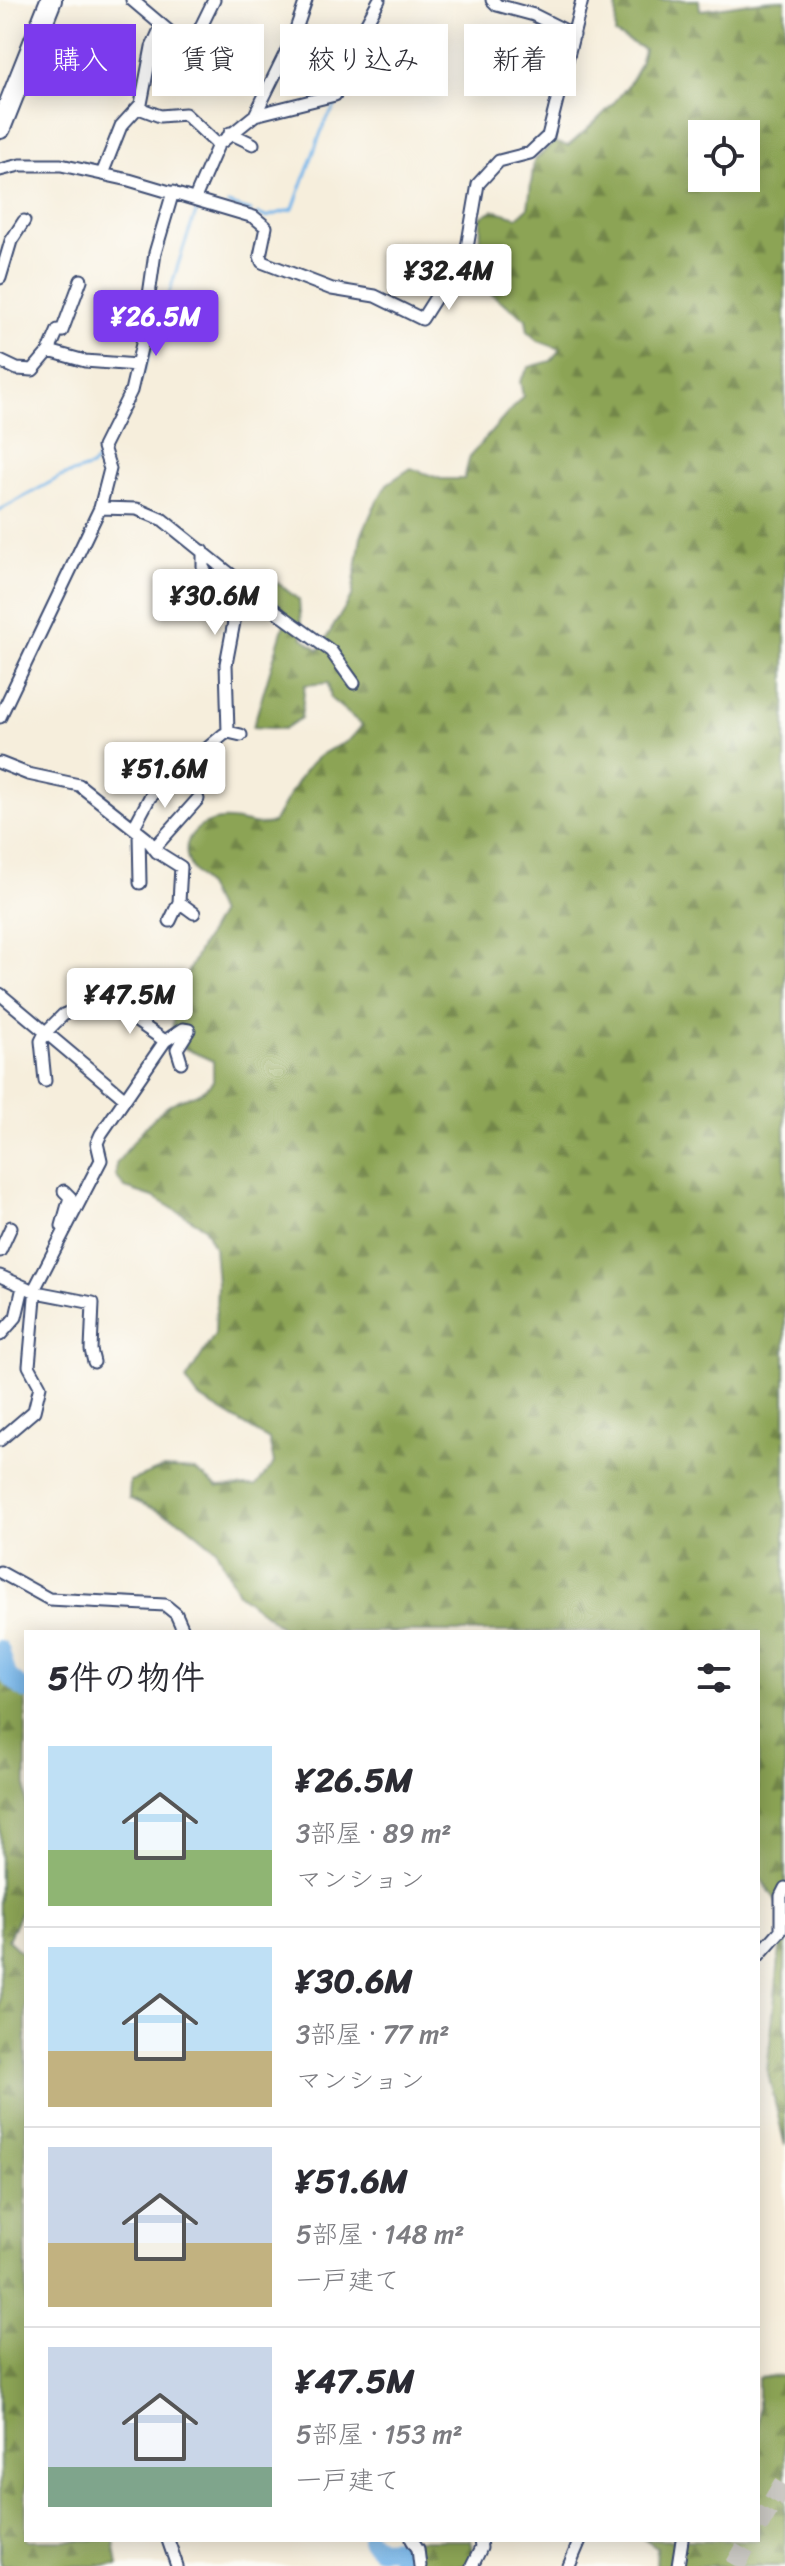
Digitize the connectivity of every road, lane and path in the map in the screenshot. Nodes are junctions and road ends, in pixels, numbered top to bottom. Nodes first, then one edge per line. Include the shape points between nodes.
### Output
1 (51, 0) edge
2 (214, 0) edge
3 (306, 0) edge
4 (379, 0) edge
5 (492, 0) edge
6 (582, 0) edge
7 (138, 2) edge
8 (158, 24) edge
9 (202, 24) edge
10 (552, 24) edge
11 (576, 26) edge
12 (152, 47) edge
13 (558, 96) edge
14 (139, 108) junction
15 (255, 115) junction
16 (0, 128) edge
17 (230, 133) junction
18 (253, 144) dead end
19 (218, 145) junction
20 (0, 170) edge
21 (102, 174) junction
22 (173, 192) junction
23 (195, 198) junction
24 (25, 221) dead end
25 (5, 239) edge
26 (3, 279) edge
27 (81, 280) dead end
28 (49, 351) junction
29 (0, 361) edge
30 (137, 365) junction
31 (100, 508) junction
32 (203, 551) junction
33 (354, 683) dead end
34 (0, 717) edge
35 (228, 732) junction
36 (241, 735) dead end
37 (0, 763) edge
38 (198, 799) dead end
39 (136, 830) junction
40 (156, 846) junction
41 (140, 883) dead end
42 (179, 902) junction
43 (194, 913) dead end
44 (170, 921) dead end
45 (0, 994) edge
46 (45, 1033) junction
47 (165, 1041) junction
48 (181, 1062) dead end
49 (45, 1081) dead end
50 (124, 1098) junction
51 (64, 1191) dead end
52 (11, 1227) dead end
53 (63, 1231) junction
54 (0, 1251) edge
55 (0, 1276) edge
56 (23, 1287) junction
57 (36, 1292) junction
58 (3, 1331) edge
59 (31, 1338) junction
60 (94, 1362) dead end
61 (0, 1440) edge
62 (0, 1572) edge
63 (183, 1630) edge
64 (785, 1888) edge
65 (760, 1954) edge
66 (169, 2542) edge
67 (413, 2542) edge
68 (480, 2542) edge
69 (579, 2542) edge
70 (682, 2542) edge
71 (177, 2566) edge
72 (420, 2566) edge
73 (472, 2566) edge
74 (569, 2566) edge
75 (678, 2566) edge

1 - 16 highway
2 - 9 street
3 - 15 street
4 - 15 street via 344,65 335,95
5 - 10 street
6 - 11 street
7 - 8 street
12 - 14 street
13 - 23 street via 548,136 530,153 499,161 478,184 467,248 422,319 391,302 332,289 262,262 264,222
14 - 19 street via 160,116 185,114
14 - 21 street via 121,126
15 - 17 street
17 - 18 street
17 - 19 street
19 - 23 street
20 - 21 street via 46,163
21 - 22 street
22 - 23 street
22 - 30 street via 155,253
24 - 25 street
25 - 26 street
27 - 28 street
28 - 29 street via 33,370
28 - 30 street via 85,361
30 - 31 street via 131,391 103,447 110,469
31 - 32 street via 150,514
31 - 34 street
32 - 33 street via 331,651
32 - 35 street via 203,567 234,622 226,664
35 - 36 street
35 - 39 street via 159,788
37 - 39 street via 79,785
38 - 40 street
39 - 40 street
39 - 41 street
40 - 42 street via 183,871
42 - 43 street
42 - 44 street
45 - 46 street
46 - 47 street via 63,1015 84,1006 101,983 122,1011
46 - 49 street
46 - 50 street
47 - 48 street via 189,1030 177,1049
47 - 50 street
50 - 53 street via 101,1134 101,1160
51 - 53 street via 70,1197
52 - 54 street
53 - 57 street
55 - 56 street
56 - 57 street
56 - 58 street via 16,1317
57 - 59 street
57 - 60 street via 93,1303
58 - 59 street
59 - 61 street via 29,1366 40,1386 34,1411
62 - 63 street via 49,1599 165,1605
64 - 65 street via 781,1930
66 - 71 street
67 - 72 street
68 - 73 street
69 - 74 street
70 - 75 street

